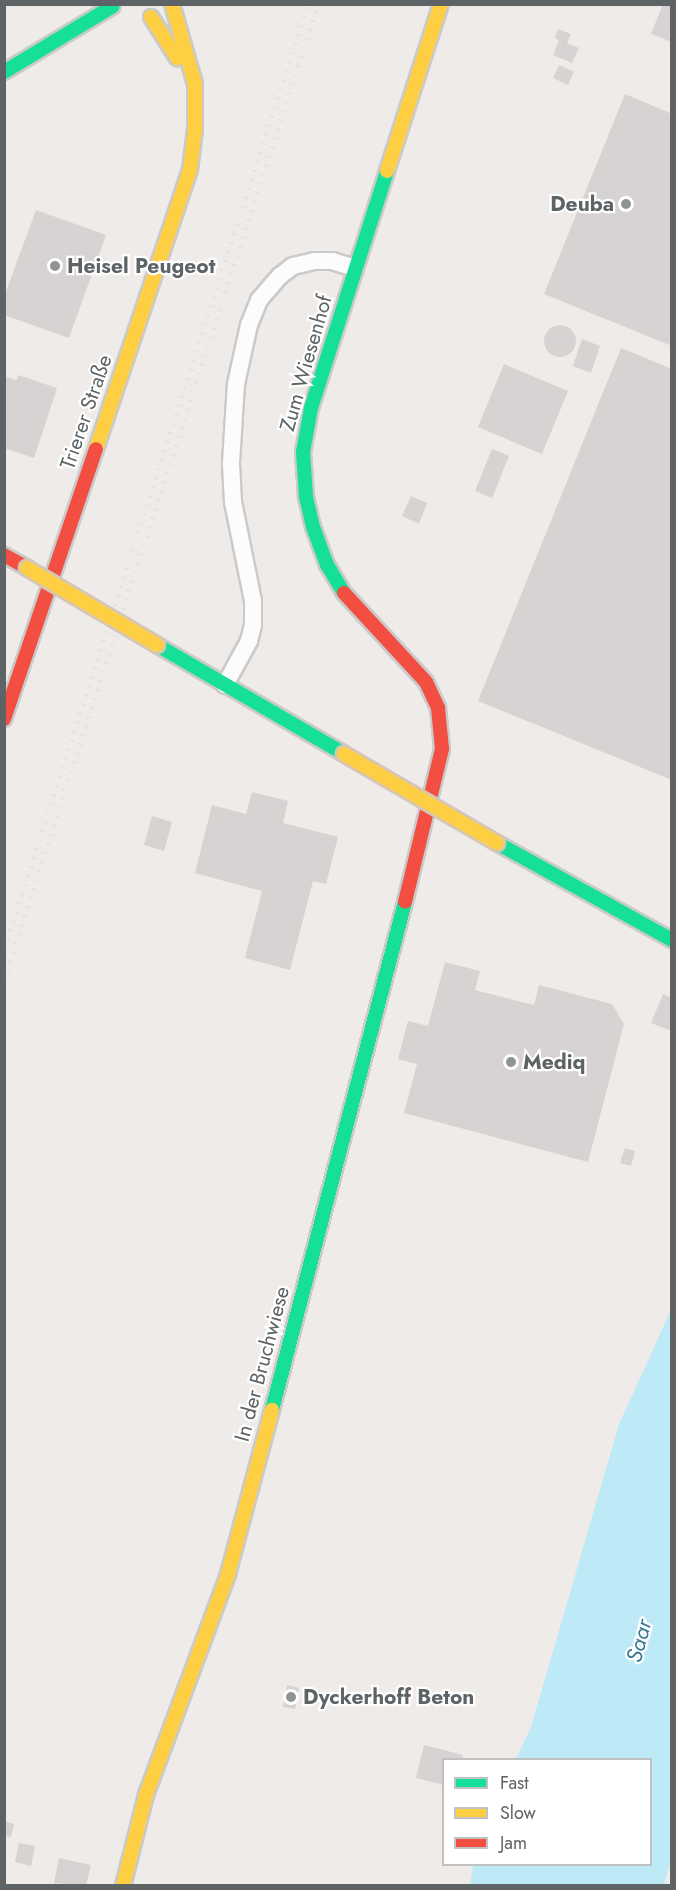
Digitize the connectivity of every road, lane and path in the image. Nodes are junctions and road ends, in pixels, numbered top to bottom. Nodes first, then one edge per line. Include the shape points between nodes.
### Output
1 (171, 4) edge
2 (441, 4) edge
3 (115, 8) edge
4 (76, 12) dead end
5 (18, 63) junction
6 (4, 72) edge
7 (195, 117) junction
8 (355, 268) junction
9 (4, 555) edge
10 (225, 685) junction
11 (4, 719) edge
12 (420, 846) joint
13 (668, 938) edge
14 (123, 1886) edge

1 - 7 street, Trierer Straße via 195,84
1 - 7 street, Trierer Straße via 146,18 177,57
2 - 8 street, Zum Wiesenhof
3 - 5 street
4 - 5 street
5 - 6 street
7 - 11 street, Trierer Straße via 190,170
8 - 10 street via 332,261 293,266 259,300 249,325 236,384 231,463 233,502 253,601 253,625 249,641
8 - 12 street, Zum Wiesenhof via 311,408 303,452 306,496 327,565 347,598 426,681 438,708 442,749
9 - 10 street, bridge
10 - 13 street, bridge
12 - 14 street, In der Bruchwiese via 228,1574 146,1795

